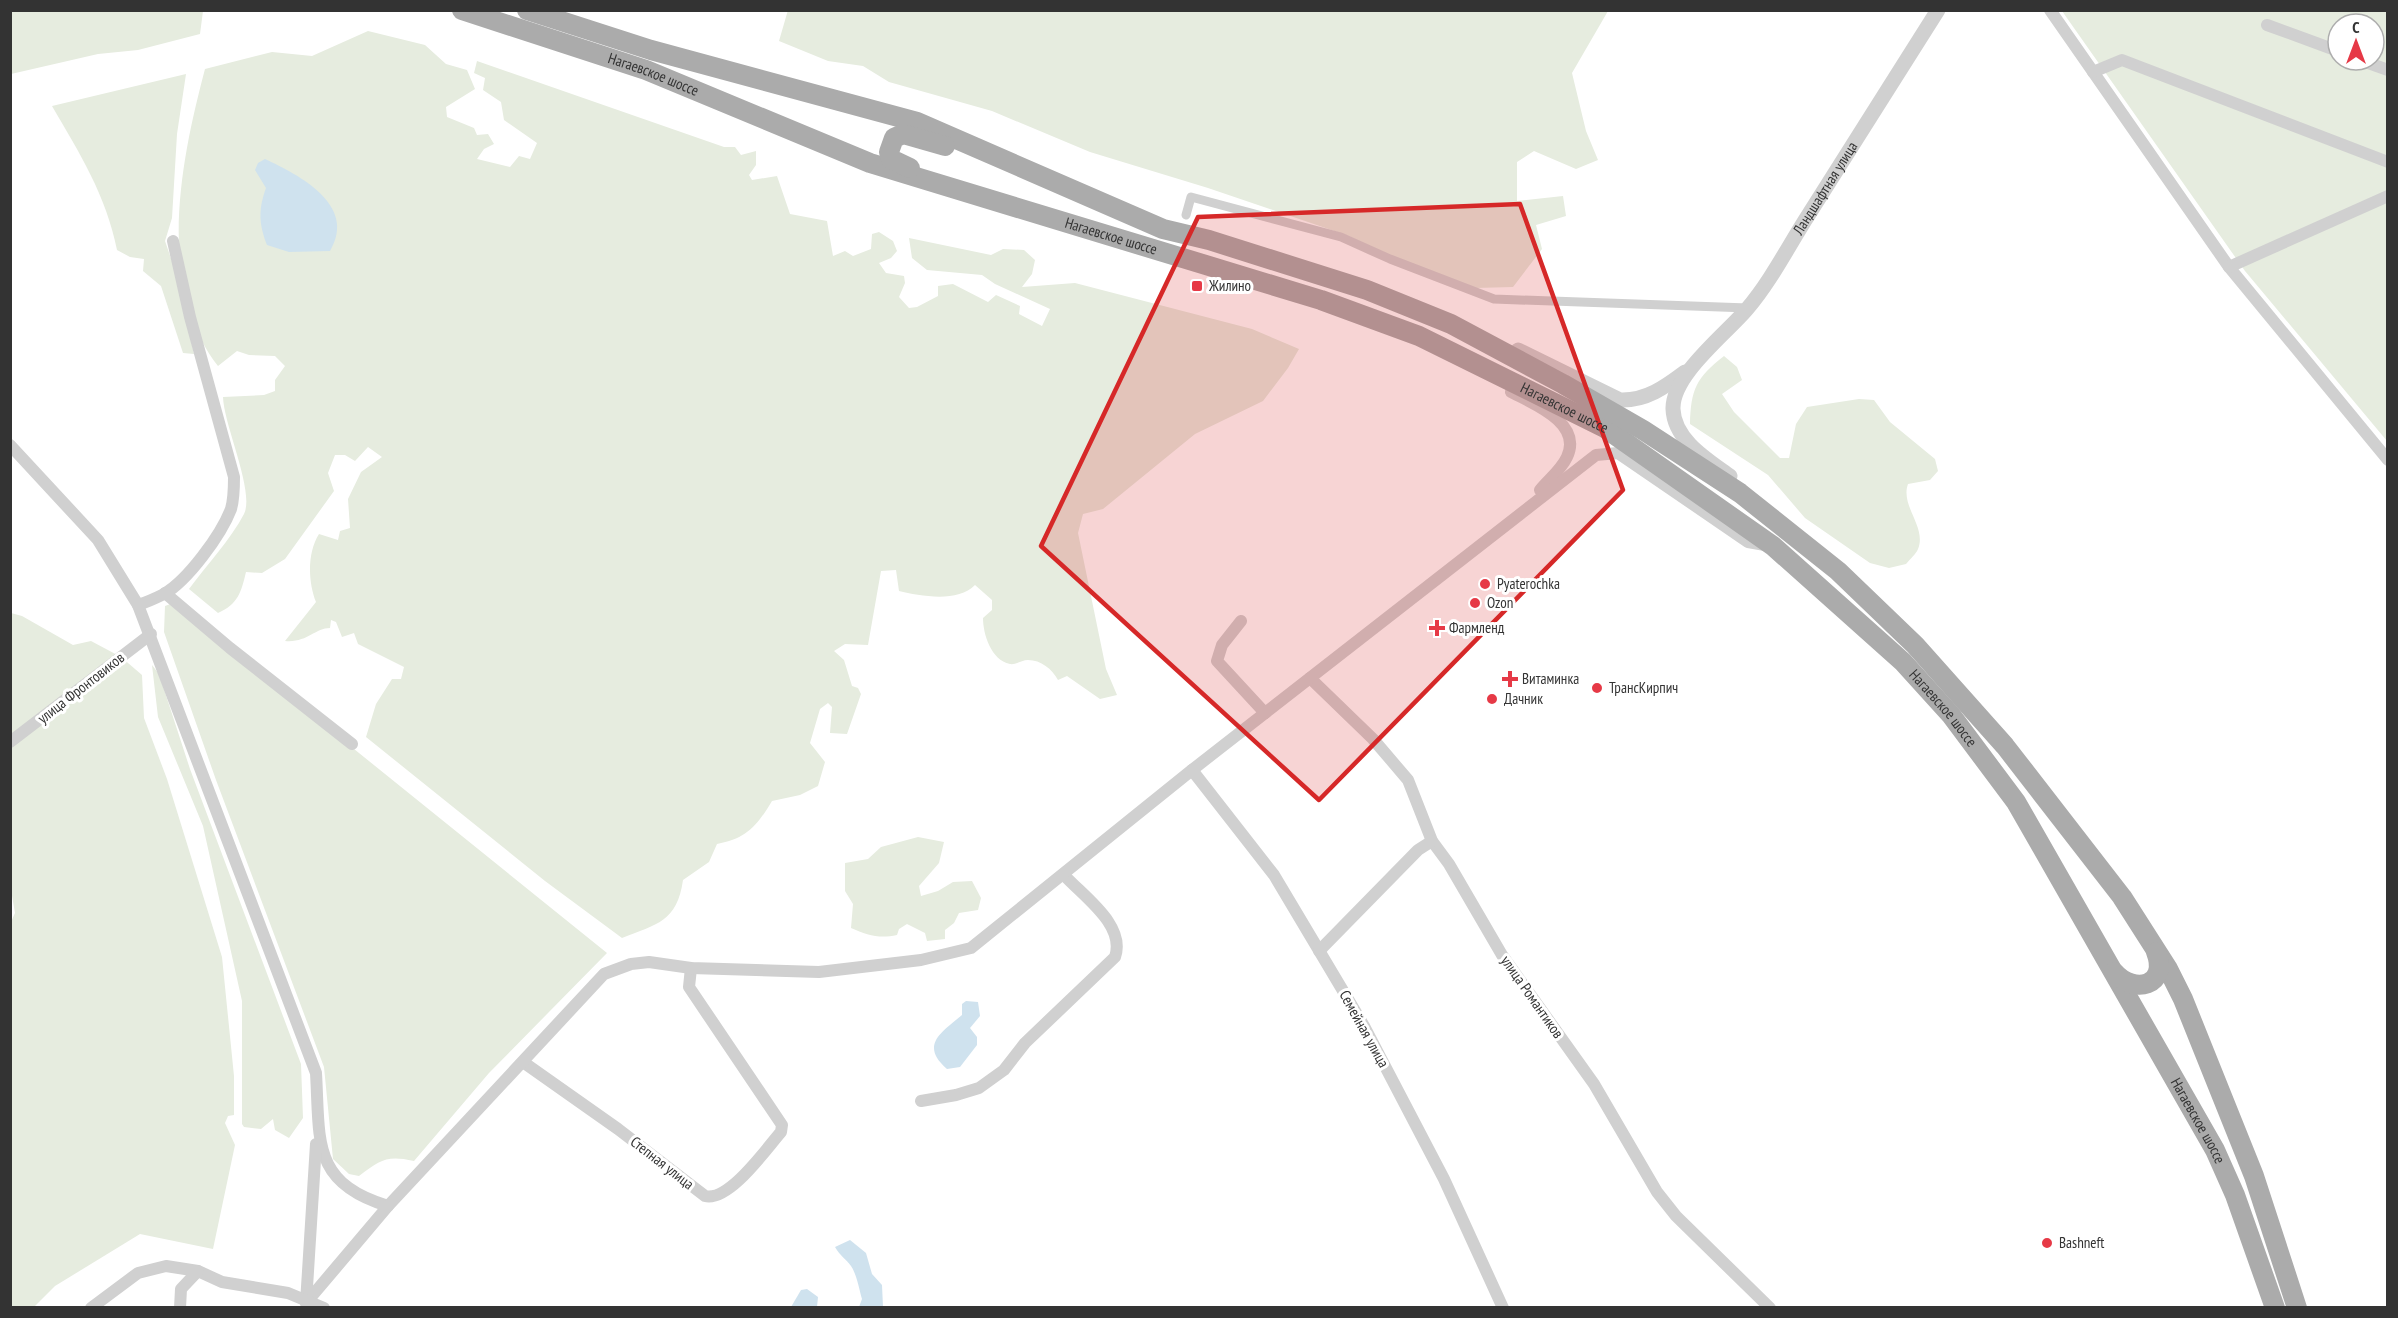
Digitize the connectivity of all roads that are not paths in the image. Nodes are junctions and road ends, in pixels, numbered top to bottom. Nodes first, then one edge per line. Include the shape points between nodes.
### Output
1 (462, 10) edge
2 (527, 10) edge
3 (1938, 10) edge
4 (2050, 10) edge
5 (2267, 25) dead end
6 (2326, 47) edge
7 (2092, 72) junction
8 (2388, 162) edge
9 (1074, 192) junction
10 (2388, 196) edge
11 (1186, 215) dead end
12 (1070, 223) junction
13 (172, 241) dead end
14 (2229, 267) junction
15 (1748, 308) junction
16 (1451, 324) junction
17 (1419, 336) junction
18 (1701, 358) junction
19 (10, 445) edge
20 (2388, 460) edge
21 (1528, 505) junction
22 (1773, 546) junction
23 (1838, 571) junction
24 (165, 593) junction
25 (138, 605) junction
26 (1241, 621) dead end
27 (151, 634) junction
28 (1310, 678) junction
29 (1265, 713) junction
30 (10, 742) edge
31 (352, 744) dead end
32 (1192, 770) junction
33 (1432, 841) junction
34 (1064, 875) junction
35 (2152, 942) junction
36 (1319, 951) junction
37 (2109, 965) junction
38 (691, 968) junction
39 (523, 1062) junction
40 (921, 1101) dead end
41 (318, 1110) junction
42 (388, 1206) junction
43 (198, 1271) junction
44 (306, 1305) edge
45 (91, 1308) edge
46 (180, 1308) edge
47 (324, 1308) edge
48 (1503, 1308) edge
49 (1770, 1308) edge
50 (2275, 1308) edge
51 (2297, 1308) edge

1 - 12 main road, Нагаевское шоссе via 646,70 870,163
2 - 9 main road, Нагаевское шоссе via 651,50 917,122
3 - 15 street, Ландшафтная улица
4 - 7 street
5 - 6 street
7 - 8 street via 2122,60
7 - 14 street
9 - 12 main road via 916,137 903,134 891,144 891,159 901,165 1046,209
9 - 16 main road, Нагаевское шоссе via 1163,229 1367,290
10 - 14 street
11 - 15 street via 1191,197 1341,237 1494,299
12 - 17 main road, Нагаевское шоссе via 1310,296
13 - 24 street via 234,477 234,491 219,533 181,580
14 - 20 street
15 - 18 street, Ландшафтная улица
16 - 18 street via 1472,325 1620,400 1652,394
16 - 23 main road, Нагаевское шоссе via 1633,424 1731,486
17 - 21 street via 1433,353 1545,410 1567,430 1568,455
17 - 22 main road, Нагаевское шоссе via 1605,428
18 - 23 street via 1674,398 1673,411 1681,435 1698,453 1820,546
19 - 25 street via 98,540
21 - 22 street via 1585,460 1618,453 1748,542
21 - 28 street
22 - 37 main road, Нагаевское шоссе via 1903,662 1958,723 2016,802
23 - 35 main road, Нагаевское шоссе via 1915,645 2005,746 2098,864
24 - 25 street
24 - 31 street
25 - 27 street
26 - 29 street via 1222,645 1217,661
27 - 30 street, улица Фронтовиков
27 - 41 street via 316,1073
28 - 29 street
28 - 33 street, улица Романтиков via 1373,739 1408,780
29 - 32 street
32 - 34 street
32 - 36 street, Семейная улица via 1274,875
33 - 36 street via 1418,850
33 - 49 street, улица Романтиков via 1508,963 1594,1084 1657,1192
34 - 38 street via 971,948 921,960 819,972
34 - 40 street via 1110,921 1119,946 1115,957 1025,1043 1004,1070 980,1088
35 - 37 main road via 2160,968 2150,982 2127,983
35 - 51 main road, Нагаевское шоссе via 2179,991 2227,1107 2276,1238
36 - 48 street, Семейная улица via 1364,1026 1438,1169
37 - 50 main road, Нагаевское шоссе via 2216,1150
38 - 39 street via 632,964 604,974
38 - 39 street, Степная улица via 689,987 782,1125 721,1196 705,1196
39 - 42 street
41 - 42 street via 322,1154 329,1169 355,1190
41 - 44 street
42 - 44 street
43 - 44 street via 222,1282 288,1293
43 - 45 street via 166,1266 138,1273
43 - 46 street via 181,1289
44 - 47 street

